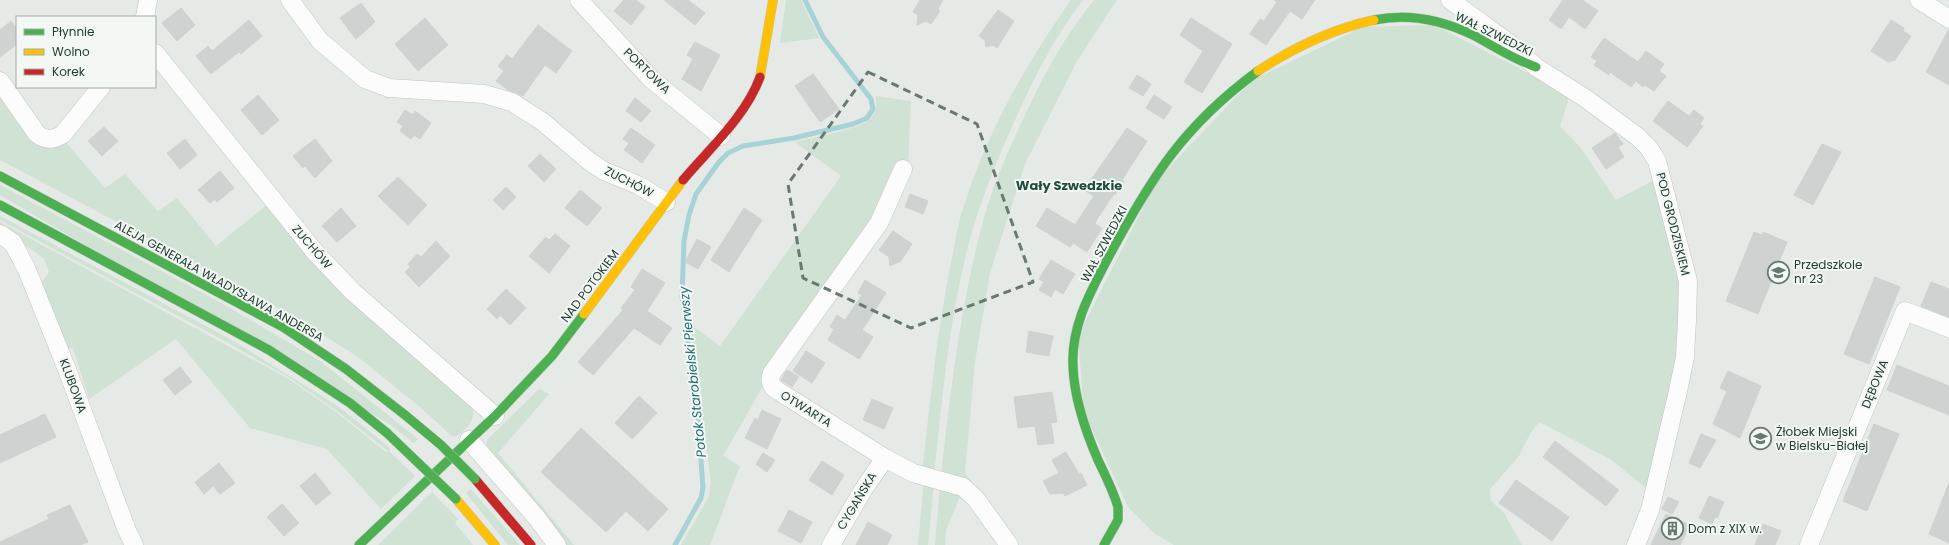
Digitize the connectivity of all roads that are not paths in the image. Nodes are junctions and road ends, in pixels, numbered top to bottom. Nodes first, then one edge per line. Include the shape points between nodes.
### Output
1 (148, 0) edge
2 (290, 0) edge
3 (579, 0) edge
4 (773, 0) edge
5 (1450, 0) edge
6 (1919, 0) edge
7 (145, 16) edge
8 (1949, 19) edge
9 (156, 54) edge
10 (1536, 67) junction
11 (0, 81) edge
12 (100, 88) edge
13 (721, 136) junction
14 (902, 169) dead end
15 (0, 176) edge
16 (666, 202) junction
17 (0, 205) edge
18 (0, 234) edge
19 (1949, 328) edge
20 (495, 416) junction
21 (469, 440) junction
22 (884, 458) junction
23 (134, 545) edge
24 (359, 545) edge
25 (495, 545) edge
26 (531, 545) edge
27 (558, 545) edge
28 (831, 545) edge
29 (1009, 545) edge
30 (1104, 545) edge
31 (1636, 545) edge
32 (1809, 545) edge

1 - 7 street
2 - 16 street, ZUCHÓW via 320,41 364,79 389,88 476,93 497,96 512,102 543,122 589,161
3 - 13 street, PORTOWA via 651,79
4 - 13 street, NAD POTOKIEM via 766,51 756,88 743,110
5 - 10 street, POD GRODZISKIEM via 1503,38
6 - 8 street
9 - 20 street, ZUCHÓW via 315,252 353,292
10 - 30 street, WAŁ SZWEDZKI via 1517,61 1480,39 1438,21 1387,18 1345,28 1296,48 1249,78 1199,121 1158,171 1128,221 1075,330 1072,354 1075,389 1086,427 1118,507 1118,520
10 - 31 street, POD GRODZISKIEM via 1632,132 1649,148 1662,178 1688,281 1685,357 1650,510
11 - 12 street via 37,134 50,139 63,134
13 - 16 street, NAD POTOKIEM
14 - 22 street, OTWARTA via 879,223 770,379 775,389
15 - 26 street, ALEJA GENERAŁA WŁADYSŁAWA ANDERSA, bridge via 283,327 326,354 361,379 441,445 475,479
16 - 20 street, NAD POTOKIEM via 552,356
17 - 25 street, bridge via 269,350 350,403 387,433 456,498
18 - 23 street, KLUBOWA via 13,243 27,270
19 - 32 street, DĘBOWA via 1905,311
20 - 21 street, NAD POTOKIEM
21 - 24 street, NAD POTOKIEM
21 - 27 street
22 - 28 street, CYGAŃSKA
22 - 29 street, OTWARTA via 912,472 963,487 976,498

